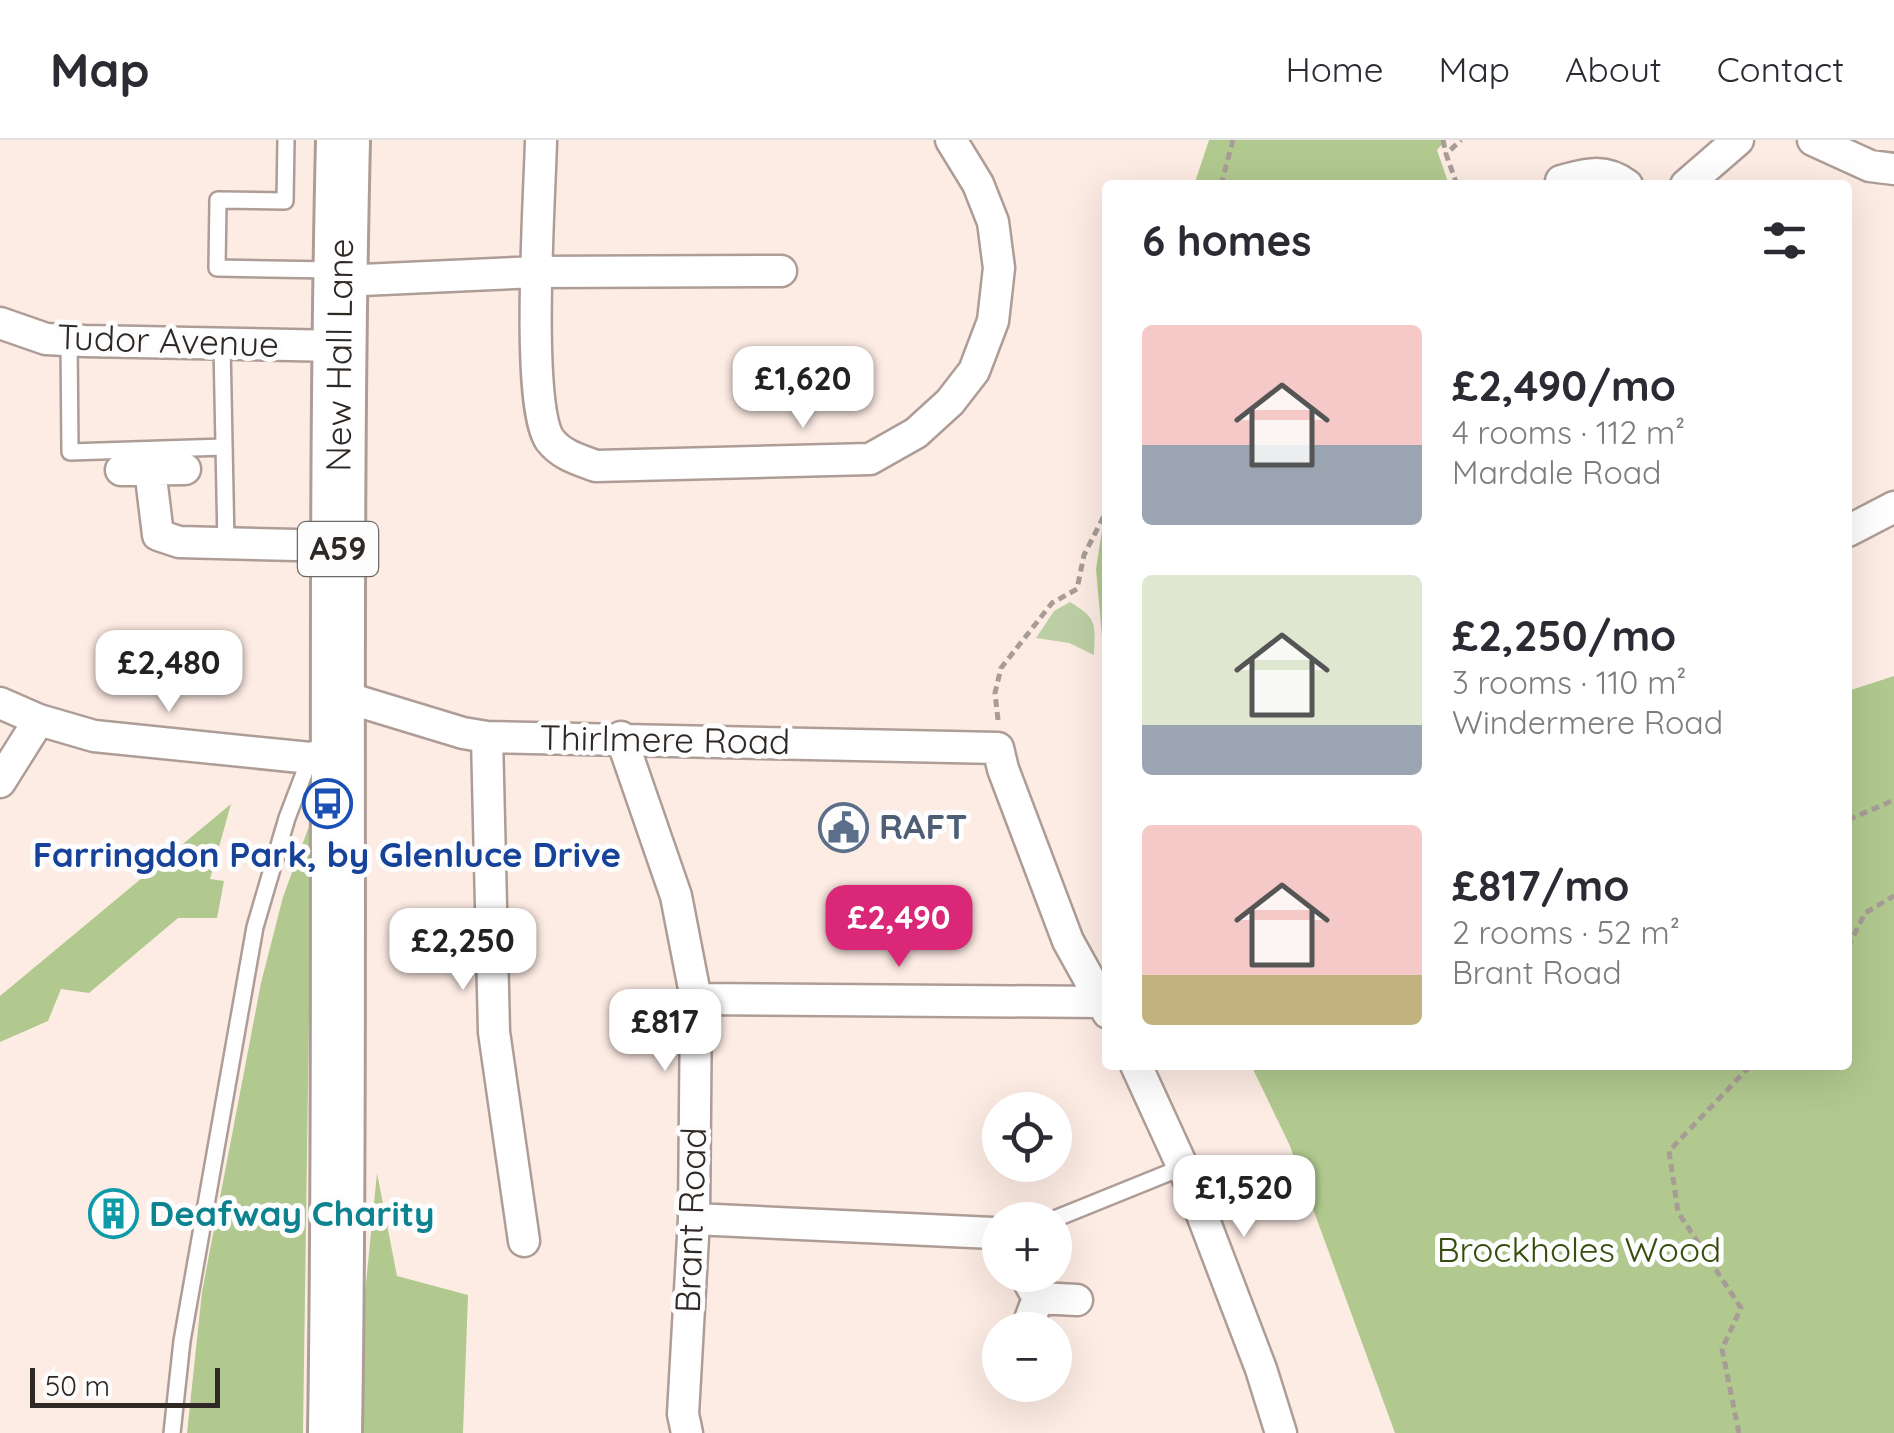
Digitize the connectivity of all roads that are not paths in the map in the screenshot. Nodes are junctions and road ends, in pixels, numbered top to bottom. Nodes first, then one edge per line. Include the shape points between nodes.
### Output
1 (286, 140) edge
2 (343, 140) edge
3 (542, 140) edge
4 (951, 140) edge
5 (1738, 140) edge
6 (1813, 140) edge
7 (1894, 169) edge
8 (1565, 180) edge
9 (1620, 180) edge
10 (1692, 180) edge
11 (781, 271) dead end
12 (537, 272) junction
13 (340, 276) junction
14 (0, 323) edge
15 (69, 340) junction
16 (222, 344) junction
17 (339, 346) junction
18 (224, 448) junction
19 (184, 469) dead end
20 (1894, 507) edge
21 (1852, 528) edge
22 (226, 544) junction
23 (338, 546) junction
24 (338, 695) junction
25 (0, 703) edge
26 (39, 720) junction
27 (488, 737) junction
28 (620, 737) junction
29 (324, 755) junction
30 (0, 782) edge
31 (696, 999) junction
32 (1102, 1003) edge
33 (1102, 1007) edge
34 (1138, 1070) edge
35 (1183, 1167) junction
36 (1072, 1212) edge
37 (694, 1219) junction
38 (982, 1232) edge
39 (524, 1242) dead end
40 (1051, 1292) edge
41 (1077, 1300) dead end
42 (685, 1423) edge
43 (172, 1433) edge
44 (334, 1433) edge
45 (1282, 1433) edge

1 - 13 lane via 285,202 218,200 217,268
2 - 13 highway, New Hall Lane / A59
3 - 12 street
4 - 12 street via 993,222 999,268 993,321 974,371 950,402 916,433 870,459 596,466 564,454 548,438 537,392
5 - 10 street
6 - 7 street via 1870,166
8 - 9 street via 1598,171
11 - 12 street
12 - 13 street
13 - 17 highway, New Hall Lane / A59
14 - 15 street, Tudor Avenue
15 - 16 street, Tudor Avenue
15 - 18 lane via 70,452
16 - 17 street, Tudor Avenue
16 - 18 lane
17 - 23 highway, New Hall Lane / A59
18 - 22 lane
19 - 22 street via 135,470 158,536
20 - 21 street
22 - 23 street
23 - 24 highway, New Hall Lane / A59
24 - 27 street, Thirlmere Road
24 - 29 highway, New Hall Lane / A59
25 - 26 street
26 - 29 street via 94,736
26 - 30 street
27 - 28 street, Thirlmere Road
27 - 39 street via 494,1032
28 - 31 street, Brant Road via 676,896
28 - 32 street, Thirlmere Road via 998,748 1068,941
29 - 43 lane via 287,818 255,927 182,1340
29 - 44 highway, A59 via 339,1016
31 - 33 street
31 - 37 street, Brant Road
34 - 35 street
35 - 36 lane
35 - 45 street
37 - 38 street
37 - 42 street, Brant Road
40 - 41 street

